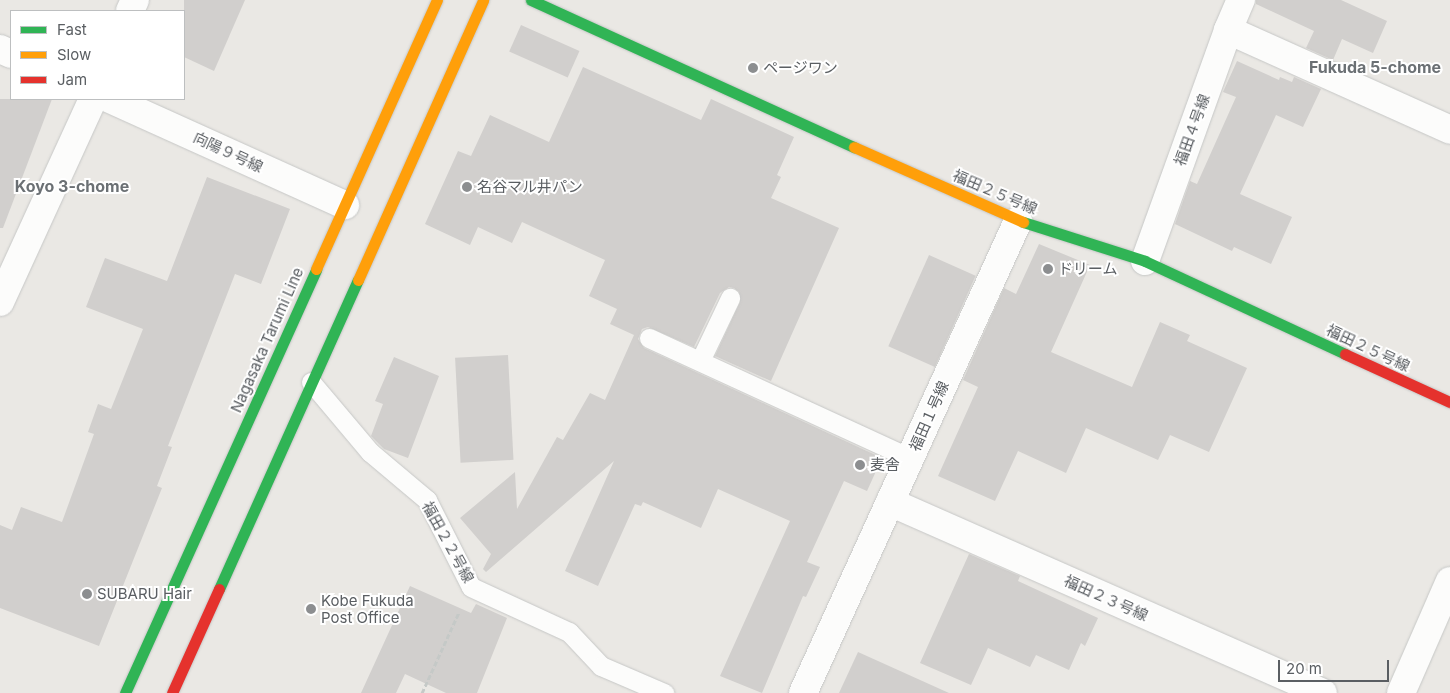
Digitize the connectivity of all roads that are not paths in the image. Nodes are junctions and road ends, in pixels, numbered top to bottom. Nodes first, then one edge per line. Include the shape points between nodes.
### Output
1 (437, 0) edge
2 (483, 0) edge
3 (531, 0) edge
4 (1241, 0) edge
5 (1228, 30) junction
6 (93, 100) edge
7 (112, 100) edge
8 (1450, 130) edge
9 (345, 205) junction
10 (1018, 220) junction
11 (1145, 261) junction
12 (730, 298) dead end
13 (0, 302) edge
14 (649, 338) dead end
15 (700, 361) junction
16 (311, 382) junction
17 (1450, 402) edge
18 (910, 458) junction
19 (890, 502) junction
20 (1450, 581) edge
21 (125, 693) edge
22 (172, 693) edge
23 (664, 693) edge
24 (804, 693) edge
25 (1323, 693) edge
26 (1401, 693) edge

1 - 9 main road, Nagasaka Tarumi Line
2 - 16 main road
3 - 10 main road, 福田２５号線
4 - 5 street, 福田４号線
5 - 8 street
5 - 11 street, 福田４号線
6 - 13 street
7 - 9 street, 向陽９号線
9 - 21 main road, Nagasaka Tarumi Line
10 - 11 main road, 福田２５号線
10 - 18 street, 福田１号線
11 - 17 main road, 福田２５号線
12 - 15 lane
14 - 15 lane
15 - 18 lane
16 - 22 main road
16 - 23 lane, 福田２２号線 via 370,452 427,500 471,587 569,632 601,666
18 - 19 street, 福田１号線
19 - 24 street, 福田１号線
19 - 25 street, 福田２３号線
20 - 26 street

